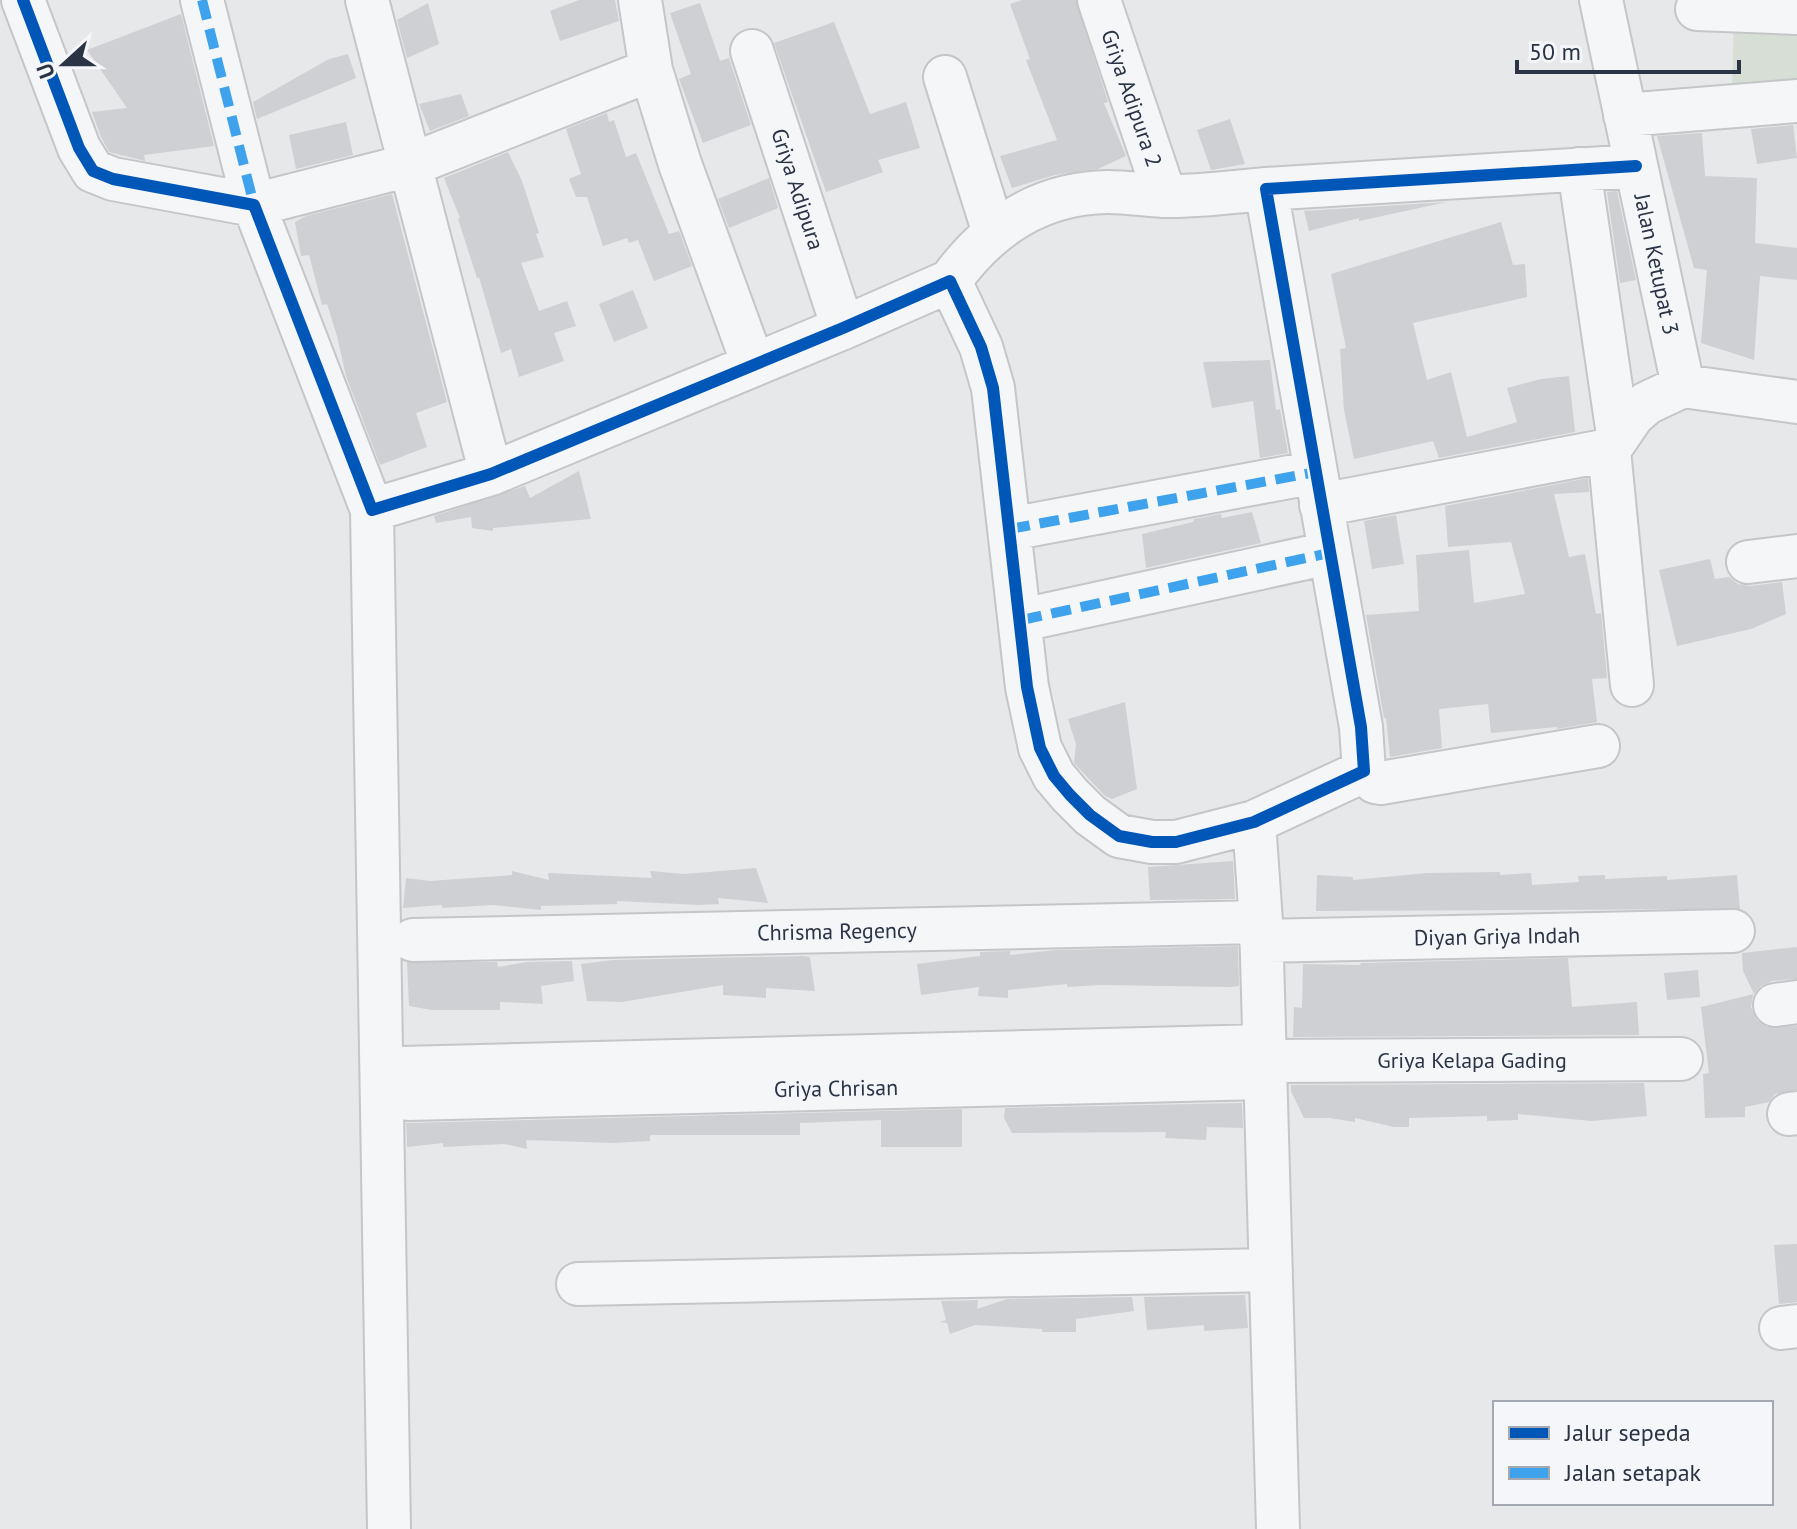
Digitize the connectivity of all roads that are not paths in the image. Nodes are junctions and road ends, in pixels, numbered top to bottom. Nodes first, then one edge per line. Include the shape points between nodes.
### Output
1 (23, 0) edge
2 (202, 0) edge
3 (367, 0) edge
4 (640, 0) edge
5 (1099, 0) edge
6 (1601, 0) edge
7 (1697, 9) dead end
8 (1797, 13) edge
9 (752, 51) dead end
10 (651, 70) junction
11 (945, 77) dead end
12 (1797, 101) edge
13 (1625, 115) junction
14 (410, 165) junction
15 (1636, 166) junction
16 (1579, 169) junction
17 (1266, 189) junction
18 (1165, 196) junction
19 (254, 205) junction
20 (994, 233) junction
21 (950, 281) junction
22 (843, 328) junction
23 (753, 364) junction
24 (1683, 386) junction
25 (1797, 402) edge
26 (1614, 442) junction
27 (491, 474) junction
28 (1319, 488) junction
29 (372, 510) junction
30 (1010, 529) junction
31 (1329, 553) junction
32 (1797, 556) edge
33 (1748, 562) dead end
34 (1022, 620) junction
35 (1632, 685) dead end
36 (1598, 746) dead end
37 (1364, 771) junction
38 (1254, 822) junction
39 (1261, 931) junction
40 (1733, 931) dead end
41 (413, 940) dead end
42 (1681, 1059) dead end
43 (1263, 1062) junction
44 (405, 1083) dead end
45 (1271, 1270) junction
46 (578, 1284) dead end
47 (389, 1529) edge
48 (1278, 1529) edge

1 - 19 street via 79,148 93,171
2 - 19 street
3 - 14 street
4 - 10 street
5 - 18 street, Griya Adipura 2
6 - 13 street, Jalan Ketupat 3
7 - 8 street
9 - 22 street, Griya Adipura
10 - 14 street
10 - 23 street
11 - 20 street
12 - 13 street
13 - 15 street, Jalan Ketupat 3
14 - 19 street
14 - 27 street
15 - 16 street
15 - 24 street, Jalan Ketupat 3
16 - 17 street
16 - 26 street
17 - 18 street
17 - 28 street
18 - 20 street via 1107,192 1058,198 1024,212
19 - 29 street
20 - 21 street via 970,253
21 - 22 street
21 - 30 street via 989,370
22 - 23 street
23 - 27 street
24 - 25 street
24 - 26 street via 1647,403
26 - 28 street
26 - 35 street
27 - 29 street
28 - 30 street
28 - 31 street
29 - 47 street
30 - 34 street
31 - 34 street
31 - 37 street via 1361,727
32 - 33 street
34 - 38 street via 1027,687 1040,748 1054,776 1090,815 1119,836 1152,842 1176,842
36 - 37 street via 1381,783
37 - 38 street
38 - 39 street
39 - 40 street, Diyan Griya Indah
39 - 41 street, Chrisma Regency
39 - 43 street
42 - 43 street, Griya Kelapa Gading
43 - 44 street, Griya Chrisan
43 - 45 street
45 - 46 street
45 - 48 street

